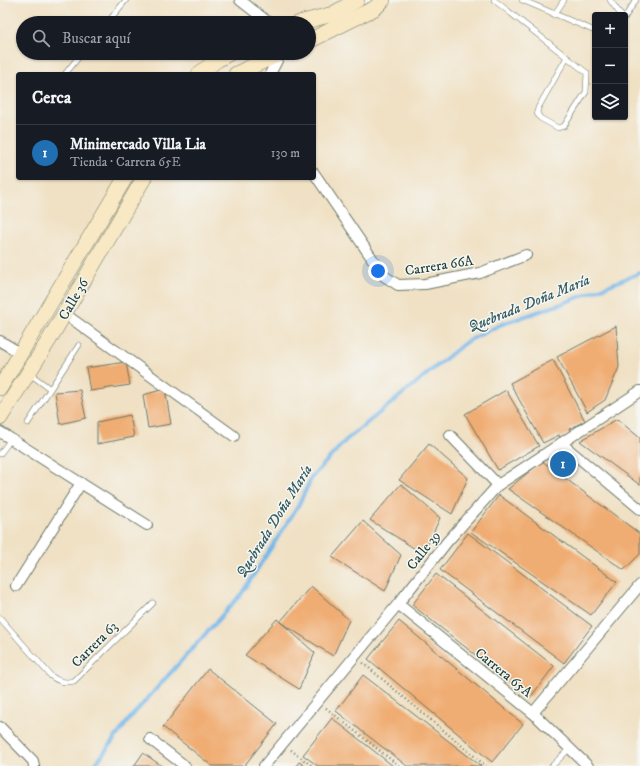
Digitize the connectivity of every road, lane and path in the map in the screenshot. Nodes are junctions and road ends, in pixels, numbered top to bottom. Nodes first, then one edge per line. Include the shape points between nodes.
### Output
1 (126, 0) edge
2 (240, 0) edge
3 (357, 0) edge
4 (383, 0) edge
5 (494, 0) edge
6 (522, 0) edge
7 (564, 0) edge
8 (610, 0) edge
9 (636, 0) edge
10 (619, 12) edge
11 (628, 12) edge
12 (554, 15) junction
13 (113, 16) edge
14 (260, 16) edge
15 (316, 18) edge
16 (592, 31) edge
17 (316, 37) edge
18 (567, 57) junction
19 (76, 60) edge
20 (217, 60) edge
21 (266, 60) edge
22 (277, 60) edge
23 (67, 72) edge
24 (202, 72) edge
25 (241, 72) edge
26 (271, 72) edge
27 (316, 176) edge
28 (124, 180) edge
29 (143, 180) edge
30 (526, 255) dead end
31 (65, 314) junction
32 (0, 341) edge
33 (79, 344) dead end
34 (22, 354) junction
35 (29, 374) junction
36 (0, 388) edge
37 (49, 388) junction
38 (640, 391) edge
39 (0, 418) edge
40 (28, 423) dead end
41 (0, 432) edge
42 (450, 435) dead end
43 (234, 436) dead end
44 (11, 439) junction
45 (561, 443) junction
46 (0, 454) edge
47 (81, 483) junction
48 (498, 484) junction
49 (640, 509) edge
50 (147, 525) dead end
51 (640, 585) edge
52 (16, 586) dead end
53 (153, 602) dead end
54 (398, 604) junction
55 (0, 618) edge
56 (354, 656) junction
57 (318, 701) junction
58 (533, 713) junction
59 (0, 727) edge
60 (150, 739) dead end
61 (283, 743) junction
62 (569, 749) junction
63 (34, 766) edge
64 (185, 766) edge
65 (264, 766) edge
66 (312, 766) edge
67 (399, 766) edge
68 (486, 766) edge
69 (552, 766) edge
70 (588, 766) edge

1 - 13 lane
2 - 14 street
3 - 15 main road via 333,14
4 - 17 main road via 374,8
5 - 18 lane
6 - 12 lane
7 - 12 lane
8 - 10 lane
9 - 11 lane
12 - 16 lane
18 - 18 lane via 537,113 540,118 558,128 564,126 586,92 588,82 587,73
19 - 23 lane
20 - 24 main road
21 - 25 main road
22 - 26 street
27 - 30 street, Carrera 66A via 384,276 398,285 425,284 480,273
28 - 34 main road, Calle 36
29 - 31 main road, Calle 36
31 - 35 main road, Calle 36
31 - 43 street
32 - 34 street
33 - 37 lane
34 - 36 main road, Calle 36
35 - 37 lane
35 - 39 main road, Calle 36
37 - 40 lane
38 - 45 street, Calle 39
41 - 44 street
42 - 48 street
44 - 46 lane
44 - 47 street
45 - 48 street, Calle 39
45 - 49 street
47 - 50 street
47 - 52 street
48 - 54 street, Calle 39 via 447,542
51 - 58 street
53 - 55 lane, Carrera 63 via 74,681 67,683 51,676
54 - 56 street, Calle 39
54 - 58 street, Carrera 65A
56 - 57 street, Calle 39
56 - 68 path
57 - 61 street, Calle 39
57 - 67 path
58 - 62 street, Carrera 65A
59 - 63 street via 33,760
60 - 64 street
61 - 65 street, Calle 39
61 - 66 path
62 - 69 lane
62 - 70 street, Carrera 65A

